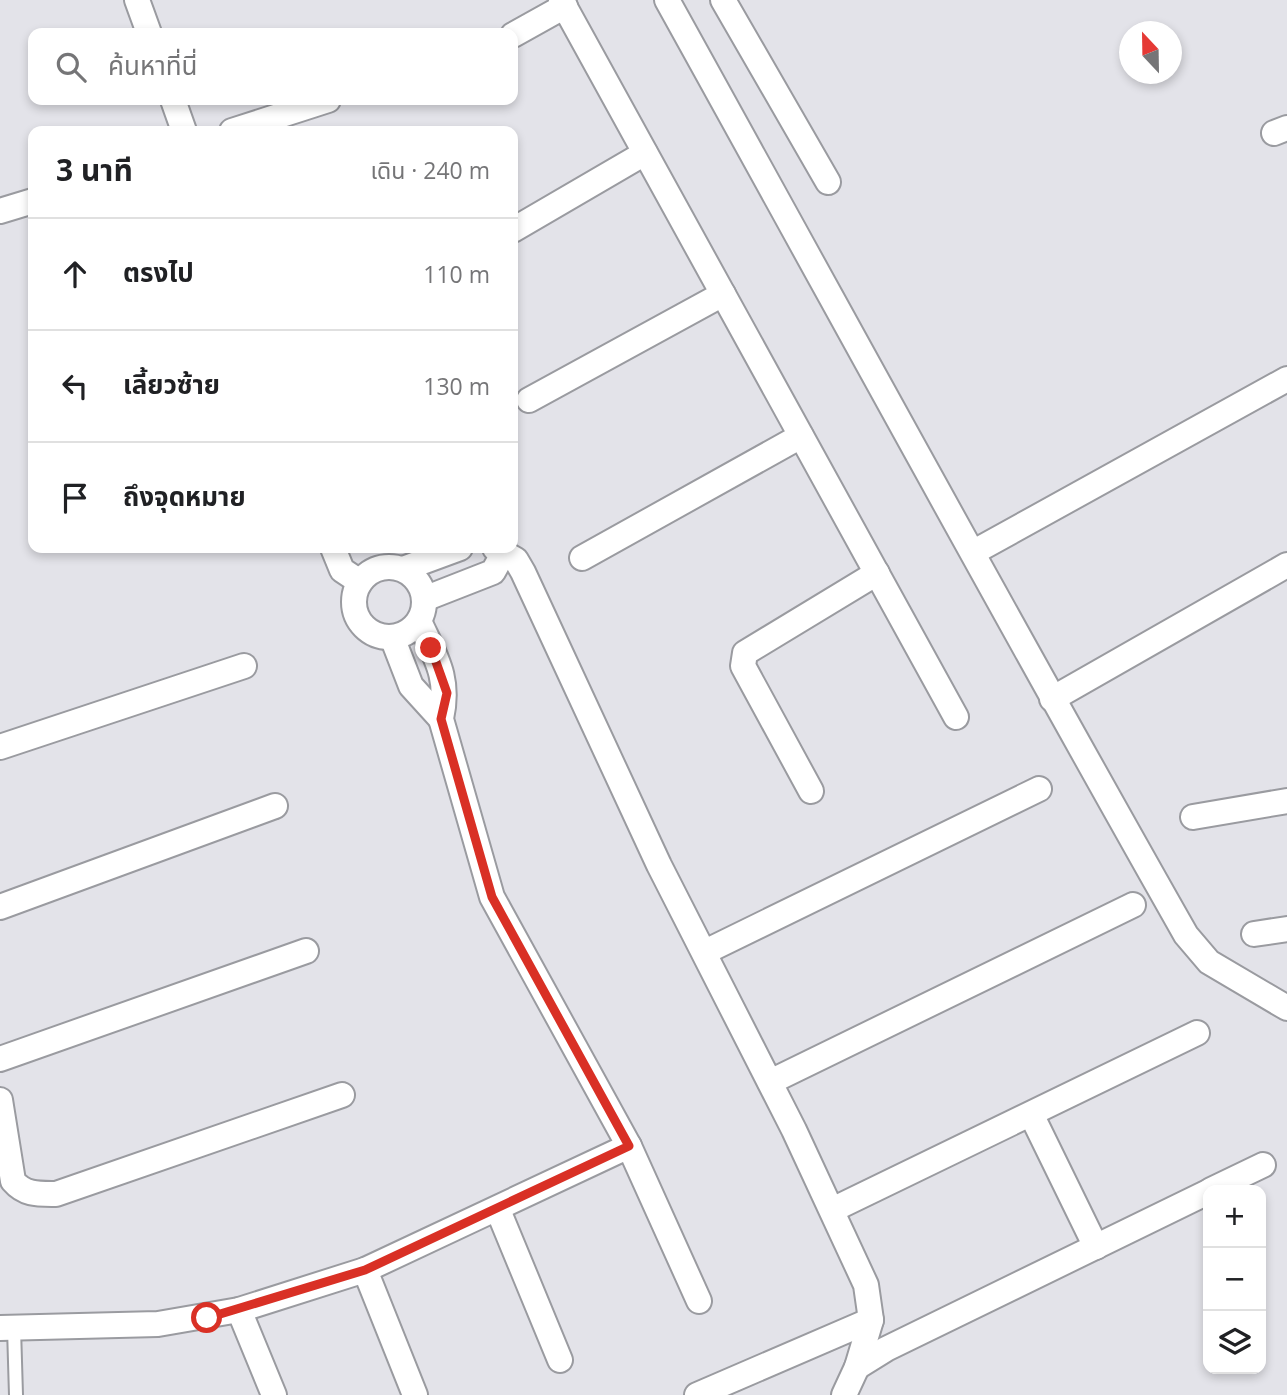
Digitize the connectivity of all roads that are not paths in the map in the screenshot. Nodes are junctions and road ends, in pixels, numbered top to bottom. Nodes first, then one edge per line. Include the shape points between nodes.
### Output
1 (137, 0) edge
2 (667, 0) edge
3 (723, 0) edge
4 (563, 3) edge
5 (147, 28) edge
6 (518, 32) edge
7 (175, 105) edge
8 (313, 105) edge
9 (182, 126) edge
10 (247, 126) edge
11 (645, 153) junction
12 (828, 182) dead end
13 (28, 203) edge
14 (0, 211) edge
15 (518, 227) edge
16 (723, 295) junction
17 (1287, 379) edge
18 (529, 400) dead end
19 (801, 436) junction
20 (974, 552) junction
21 (335, 553) edge
22 (446, 553) edge
23 (498, 553) edge
24 (504, 553) edge
25 (582, 558) dead end
26 (1287, 565) edge
27 (403, 569) junction
28 (877, 573) junction
29 (360, 582) junction
30 (422, 610) junction
31 (393, 637) junction
32 (244, 666) dead end
33 (1052, 699) junction
34 (956, 717) dead end
35 (441, 719) junction
36 (0, 747) edge
37 (1039, 789) dead end
38 (811, 791) dead end
39 (1287, 801) edge
40 (275, 806) dead end
41 (1193, 817) dead end
42 (1133, 905) dead end
43 (0, 907) edge
44 (1287, 929) edge
45 (1254, 934) dead end
46 (306, 951) dead end
47 (705, 952) junction
48 (1287, 1008) edge
49 (1197, 1033) dead end
50 (0, 1059) edge
51 (770, 1082) junction
52 (342, 1095) dead end
53 (1, 1116) edge
54 (1032, 1116) junction
55 (629, 1146) junction
56 (1263, 1165) dead end
57 (1222, 1185) edge
58 (1203, 1194) edge
59 (498, 1210) junction
60 (832, 1210) junction
61 (1096, 1247) junction
62 (365, 1270) junction
63 (699, 1301) dead end
64 (239, 1310) junction
65 (871, 1320) junction
66 (7, 1328) edge
67 (560, 1360) dead end
68 (857, 1367) junction
69 (16, 1395) edge
70 (274, 1395) edge
71 (415, 1395) edge
72 (697, 1395) edge
73 (844, 1395) edge

1 - 5 street
2 - 20 street
3 - 12 street
4 - 6 street
4 - 11 street
7 - 9 street
8 - 10 street
11 - 15 street
11 - 16 street
13 - 14 street
16 - 18 street
16 - 19 street
17 - 20 street
19 - 25 street
19 - 28 street
20 - 33 street
21 - 29 street via 342,570
22 - 27 street
23 - 30 street via 493,572
24 - 47 street via 516,560 523,572 659,865
26 - 33 street
27 - 29 street via 372,571
27 - 30 street via 421,587
28 - 34 street
28 - 38 street via 745,653 743,666
29 - 31 street via 355,612 363,626 376,635
30 - 31 street via 407,632
30 - 35 street via 447,693
31 - 35 street via 411,686
32 - 36 street
33 - 48 street via 1186,935 1209,962
35 - 55 street via 492,897
37 - 47 street
39 - 41 street
40 - 43 street
42 - 51 street
44 - 45 street
46 - 50 street
47 - 51 street
49 - 54 street
51 - 60 street
52 - 53 street via 56,1194 20,1190 13,1181
54 - 60 street
54 - 61 street
55 - 59 street
55 - 63 street
56 - 57 street
58 - 61 street
59 - 62 street
59 - 67 street
60 - 65 street via 866,1285
61 - 68 street
62 - 64 street
62 - 71 street
64 - 66 street via 158,1324
64 - 70 street
65 - 68 street
65 - 72 street
66 - 69 lane
68 - 73 street

